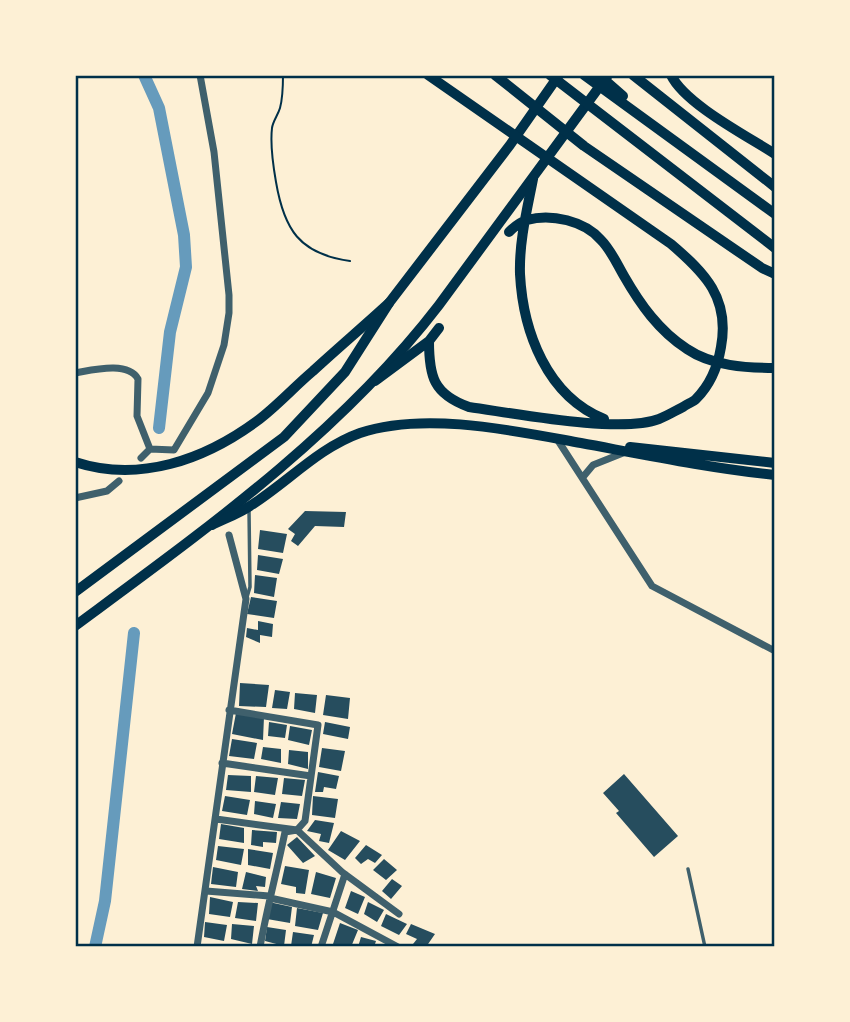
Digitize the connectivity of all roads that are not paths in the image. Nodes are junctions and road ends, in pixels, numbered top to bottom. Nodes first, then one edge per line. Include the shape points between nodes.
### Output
1 (200, 75) edge
2 (428, 75) edge
3 (495, 75) edge
4 (550, 75) edge
5 (559, 75) edge
6 (584, 75) edge
7 (599, 75) edge
8 (608, 75) edge
9 (633, 75) edge
10 (671, 75) edge
11 (686, 150) junction
12 (775, 154) edge
13 (536, 175) junction
14 (775, 187) edge
15 (775, 214) edge
16 (525, 220) junction
17 (509, 232) dead end
18 (775, 247) edge
19 (775, 274) edge
20 (389, 303) junction
21 (439, 328) dead end
22 (429, 341) junction
23 (775, 368) edge
24 (75, 373) edge
25 (375, 382) junction
26 (612, 423) junction
27 (556, 438) junction
28 (600, 446) junction
29 (150, 449) junction
30 (628, 452) junction
31 (141, 458) dead end
32 (75, 462) edge
33 (775, 463) edge
34 (775, 475) edge
35 (583, 477) junction
36 (119, 481) dead end
37 (75, 498) edge
38 (249, 507) junction
39 (212, 525) junction
40 (229, 535) dead end
41 (75, 592) edge
42 (246, 599) junction
43 (75, 626) edge
44 (775, 651) edge
45 (229, 710) junction
46 (222, 763) junction
47 (311, 775) junction
48 (216, 819) junction
49 (297, 830) junction
50 (688, 869) dead end
51 (345, 874) junction
52 (206, 891) junction
53 (269, 896) junction
54 (332, 912) junction
55 (399, 914) dead end
56 (197, 947) edge
57 (260, 947) edge
58 (321, 947) edge
59 (398, 947) edge
60 (705, 947) edge

1 - 29 street via 214,152 229,295 227,323 208,393 174,450
2 - 26 main road via 671,244 701,270 714,291 724,331 714,372 695,400 657,420
3 - 19 main road via 595,153
4 - 18 main road
5 - 20 main road
6 - 11 main road
7 - 11 main road
8 - 13 main road
9 - 14 main road
10 - 12 main road via 702,107
11 - 15 main road
13 - 16 main road
13 - 25 main road via 414,338
16 - 17 main road
16 - 23 main road via 558,219 589,228 602,240 658,326 687,350 732,365
16 - 26 main road via 520,273 528,328 539,357 573,400
20 - 32 main road via 257,421 218,446 184,462 140,470
20 - 41 main road via 345,372 284,437
21 - 22 main road
22 - 25 main road
22 - 26 main road via 433,380 455,402
24 - 29 street via 117,368 136,374 137,416
25 - 39 main road
27 - 28 main road
27 - 35 street
27 - 38 main road via 411,423 382,427 326,450
28 - 30 main road
28 - 33 main road
29 - 31 street
30 - 34 main road
30 - 35 street via 593,465
35 - 44 street via 652,586
36 - 37 street via 107,491
38 - 39 main road
38 - 42 lane via 250,587
39 - 43 main road
40 - 42 street
42 - 45 street
45 - 46 street
45 - 47 street via 318,725
46 - 47 street
46 - 48 street
47 - 49 street via 305,821
48 - 49 street
48 - 52 street
49 - 51 street
49 - 53 street via 285,832
50 - 60 lane
51 - 54 street
51 - 55 street
52 - 53 street
52 - 56 street
53 - 54 street
53 - 57 street
54 - 58 street
54 - 59 street

